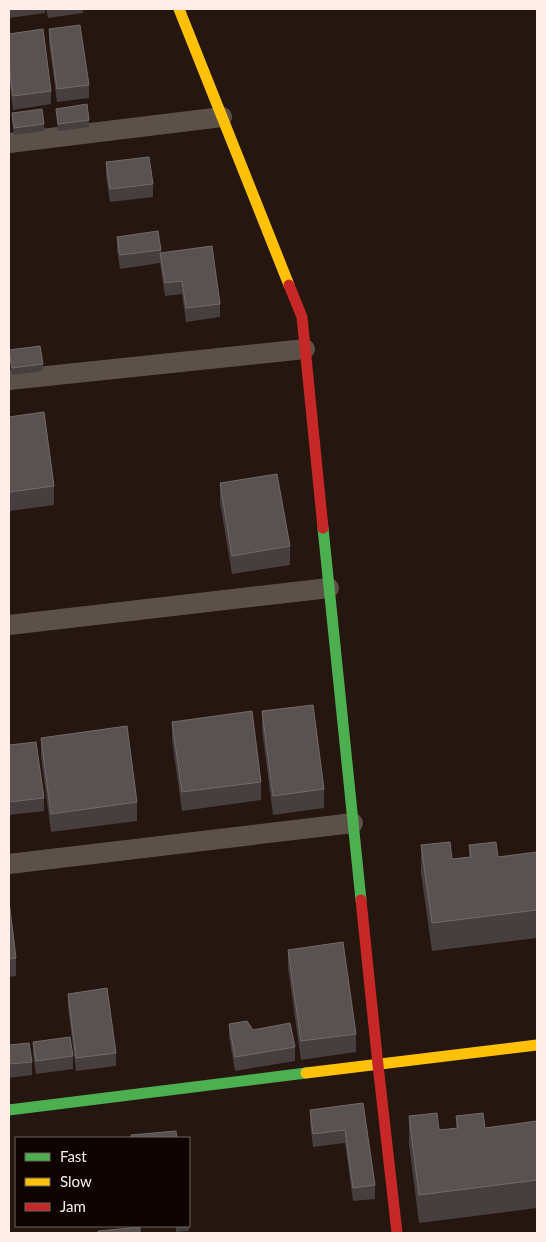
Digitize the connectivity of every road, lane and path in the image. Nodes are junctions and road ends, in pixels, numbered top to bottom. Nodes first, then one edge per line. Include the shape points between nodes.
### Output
1 (179, 9) edge
2 (222, 117) junction
3 (9, 143) edge
4 (305, 350) junction
5 (9, 380) edge
6 (329, 588) junction
7 (9, 625) edge
8 (353, 823) junction
9 (9, 864) edge
10 (537, 1045) edge
11 (378, 1065) junction
12 (9, 1110) edge
13 (397, 1233) edge

1 - 2 street
2 - 3 street
2 - 4 street via 302,317
4 - 5 street
4 - 6 street
6 - 7 street
6 - 8 street
8 - 9 street
8 - 11 street
10 - 11 street
11 - 12 street
11 - 13 street

